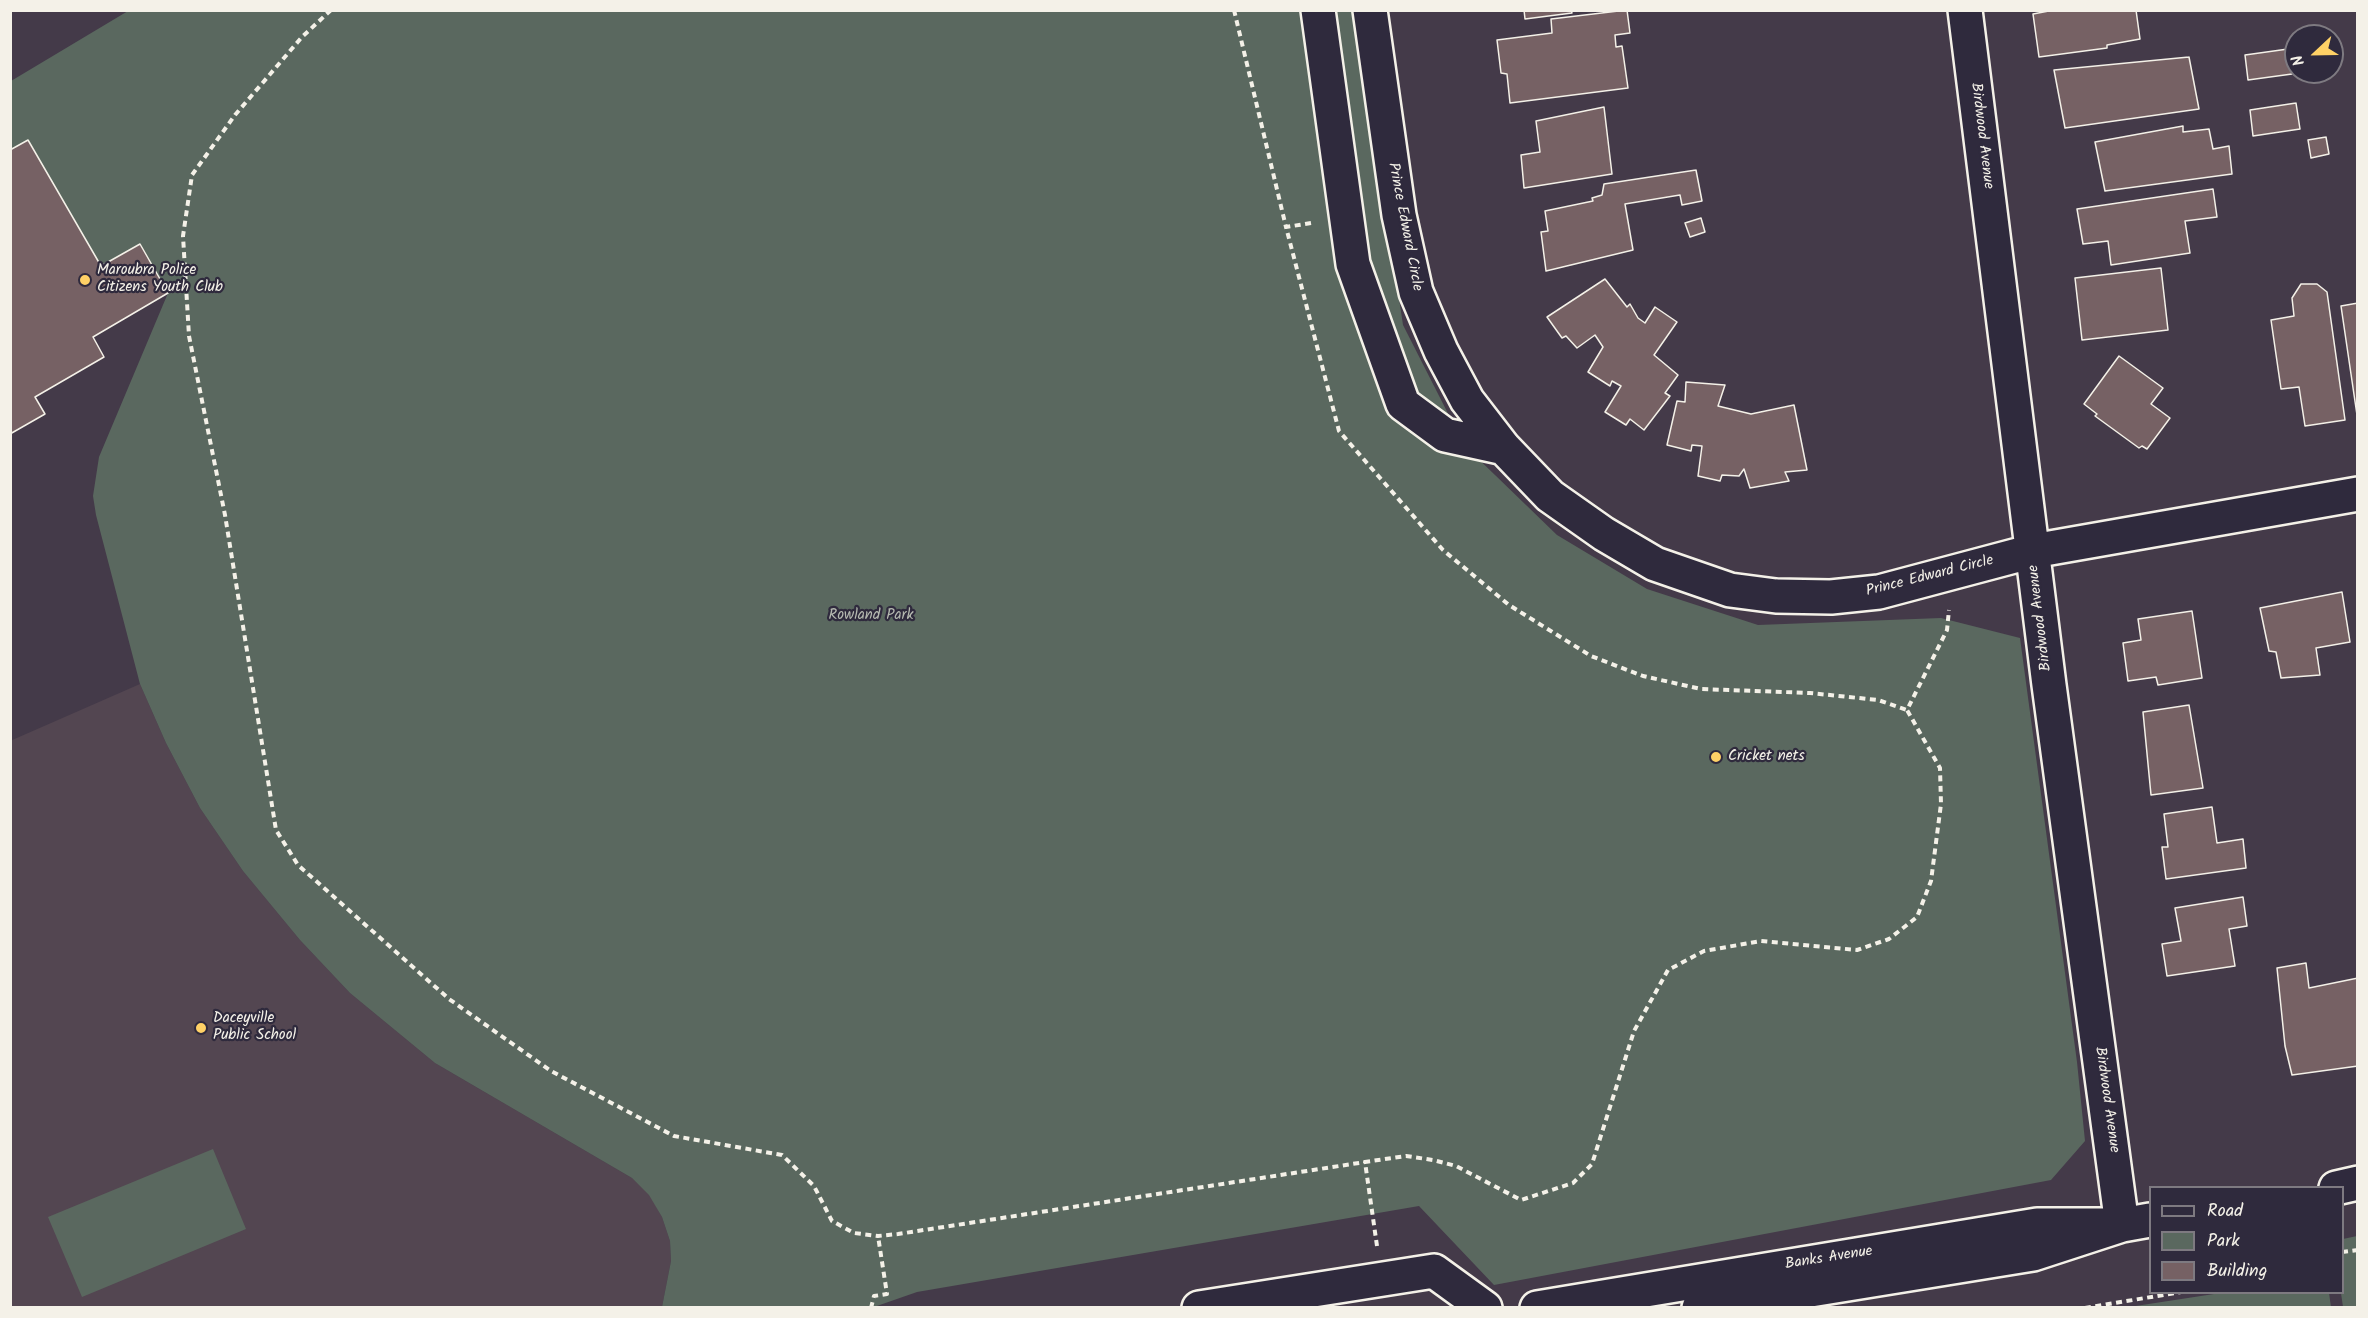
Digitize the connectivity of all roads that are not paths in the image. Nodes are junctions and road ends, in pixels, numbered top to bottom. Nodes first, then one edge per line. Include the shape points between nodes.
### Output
1 (1318, 10) edge
2 (1370, 10) edge
3 (1965, 10) edge
4 (1504, 448) junction
5 (2358, 494) edge
6 (2033, 551) junction
7 (2136, 1222) edge
8 (1199, 1308) edge
9 (1485, 1308) edge
10 (1537, 1308) edge
11 (1699, 1308) edge

1 - 4 street via 1353,264 1403,404 1445,435
2 - 4 street, Prince Edward Circle via 1399,215 1416,292 1467,400
3 - 6 street, Birdwood Avenue
4 - 6 street, Prince Edward Circle via 1550,496 1604,534 1655,564 1730,590 1831,597 1879,592
5 - 6 street, Prince Edward Circle
6 - 7 street, Birdwood Avenue via 2049,685
7 - 10 street, Banks Avenue via 2037,1225
7 - 11 street, Banks Avenue via 2033,1254
8 - 9 street via 1434,1271

